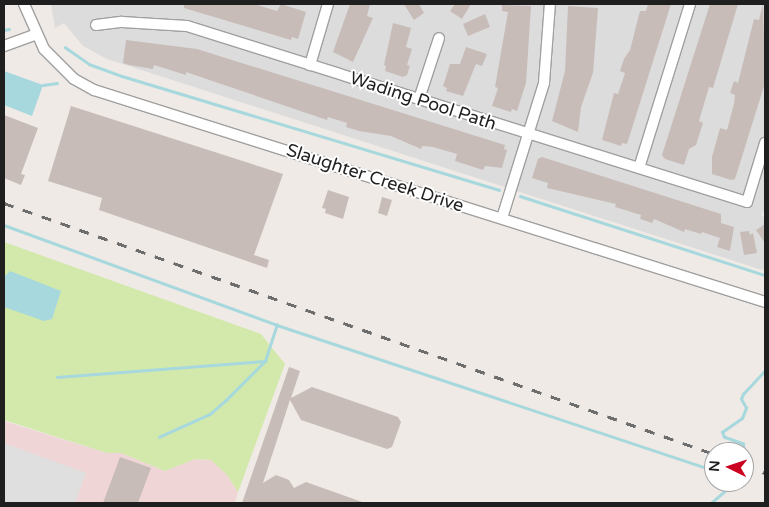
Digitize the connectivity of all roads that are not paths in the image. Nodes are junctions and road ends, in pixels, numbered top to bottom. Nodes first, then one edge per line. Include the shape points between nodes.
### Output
1 (24, 4) edge
2 (328, 4) edge
3 (550, 4) edge
4 (690, 4) edge
5 (96, 24) dead end
6 (35, 35) junction
7 (438, 38) dead end
8 (4, 46) edge
9 (310, 65) junction
10 (419, 99) junction
11 (529, 134) junction
12 (765, 143) edge
13 (638, 168) junction
14 (502, 218) junction
15 (765, 302) edge

1 - 6 street, Slaughter Creek Drive
2 - 9 street
3 - 11 street via 546,73
4 - 13 street
5 - 9 street, Wading Pool Path via 122,22 187,26
6 - 8 street
6 - 14 street, Slaughter Creek Drive via 52,59 74,79 114,97
7 - 10 street
9 - 10 street, Wading Pool Path
10 - 11 street, Wading Pool Path
11 - 13 street, Wading Pool Path
11 - 14 street
12 - 13 street, Wading Pool Path via 747,202
14 - 15 street, Slaughter Creek Drive

